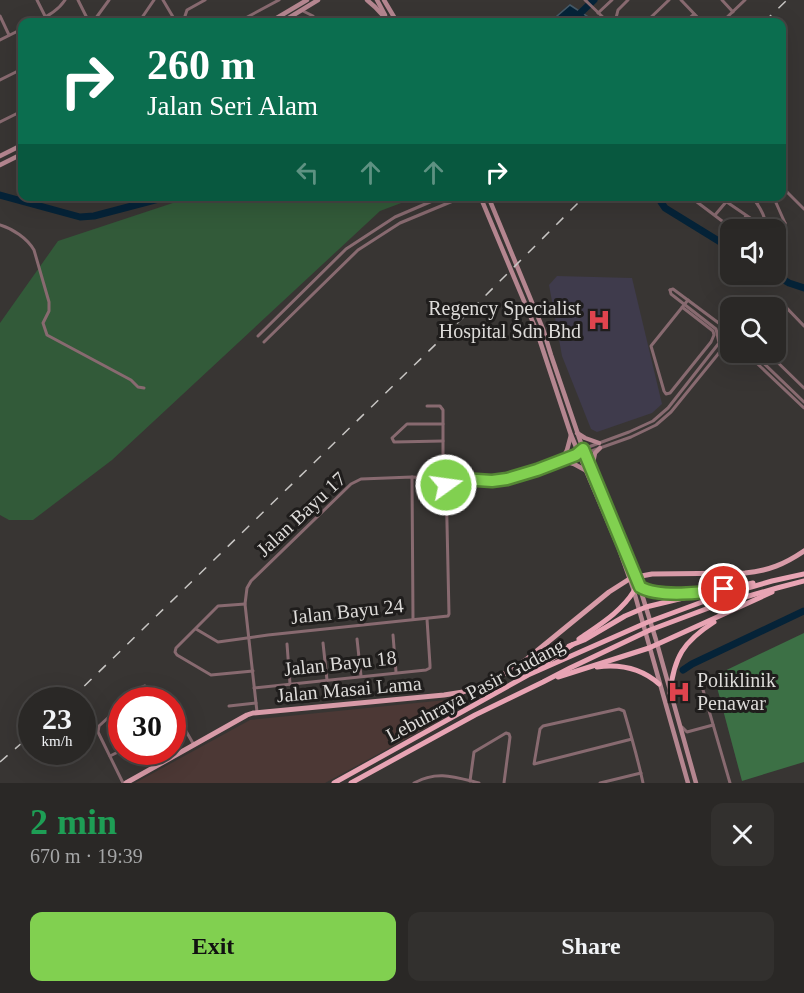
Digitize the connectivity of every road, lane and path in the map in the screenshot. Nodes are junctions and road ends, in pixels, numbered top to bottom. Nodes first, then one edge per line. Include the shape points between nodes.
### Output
1 (37, 0) edge
2 (65, 0) edge
3 (78, 0) edge
4 (109, 0) edge
5 (154, 0) edge
6 (164, 0) edge
7 (205, 0) edge
8 (279, 0) edge
9 (307, 0) edge
10 (318, 0) edge
11 (367, 0) edge
12 (377, 0) edge
13 (386, 0) edge
14 (585, 0) edge
15 (612, 0) edge
16 (628, 0) edge
17 (669, 0) edge
18 (681, 0) edge
19 (722, 0) edge
20 (745, 0) edge
21 (302, 10) junction
22 (733, 12) junction
23 (598, 13) junction
24 (694, 14) junction
25 (0, 16) edge
26 (46, 18) joint
27 (89, 18) edge
28 (94, 18) edge
29 (142, 18) edge
30 (174, 18) edge
31 (186, 18) edge
32 (245, 18) edge
33 (277, 18) edge
34 (289, 18) edge
35 (314, 18) edge
36 (388, 18) edge
37 (390, 18) edge
38 (392, 18) edge
39 (604, 18) edge
40 (616, 18) edge
41 (650, 18) edge
42 (690, 18) edge
43 (698, 18) edge
44 (726, 18) edge
45 (18, 31) edge
46 (9, 35) junction
47 (0, 40) edge
48 (18, 71) edge
49 (0, 80) edge
50 (18, 113) edge
51 (0, 122) edge
52 (18, 147) edge
53 (18, 155) edge
54 (0, 156) edge
55 (0, 165) edge
56 (786, 191) edge
57 (432, 201) edge
58 (453, 201) edge
59 (483, 201) edge
60 (490, 201) edge
61 (694, 201) edge
62 (760, 201) edge
63 (775, 201) edge
64 (726, 202) joint
65 (757, 203) joint
66 (804, 209) edge
67 (715, 215) junction
68 (746, 216) junction
69 (721, 219) edge
70 (744, 219) edge
71 (751, 219) edge
72 (764, 219) edge
73 (783, 219) edge
74 (0, 225) edge
75 (685, 304) junction
76 (786, 308) edge
77 (720, 325) edge
78 (804, 326) edge
79 (720, 329) edge
80 (718, 334) junction
81 (258, 336) dead end
82 (719, 339) joint
83 (264, 342) dead end
84 (704, 351) junction
85 (720, 353) edge
86 (758, 363) edge
87 (763, 363) edge
88 (778, 363) edge
89 (702, 366) junction
90 (144, 388) dead end
91 (804, 388) edge
92 (802, 402) edge
93 (427, 406) dead end
94 (443, 424) junction
95 (574, 434) junction
96 (443, 441) junction
97 (599, 446) junction
98 (580, 453) junction
99 (562, 460) junction
100 (589, 470) junction
101 (412, 477) junction
102 (445, 478) junction
103 (804, 551) edge
104 (804, 574) edge
105 (772, 581) junction
106 (804, 581) edge
107 (790, 585) junction
108 (639, 586) junction
109 (633, 590) junction
110 (708, 592) junction
111 (245, 604) junction
112 (647, 609) junction
113 (640, 611) junction
114 (730, 611) junction
115 (427, 618) junction
116 (413, 619) junction
117 (196, 629) junction
118 (393, 635) dead end
119 (249, 637) junction
120 (357, 639) dead end
121 (657, 642) junction
122 (323, 643) dead end
123 (287, 644) dead end
124 (569, 646) junction
125 (649, 646) junction
126 (253, 670) junction
127 (576, 671) junction
128 (396, 672) junction
129 (528, 675) junction
130 (699, 676) dead end
131 (362, 677) junction
132 (327, 680) junction
133 (543, 682) junction
134 (291, 684) junction
135 (659, 684) junction
136 (254, 687) junction
137 (670, 693) junction
138 (256, 703) junction
139 (229, 706) dead end
140 (257, 712) junction
141 (108, 718) edge
142 (679, 723) junction
143 (713, 725) junction
144 (186, 731) edge
145 (632, 739) junction
146 (194, 745) junction
147 (108, 752) edge
148 (115, 765) edge
149 (641, 772) junction
150 (470, 781) junction
151 (125, 783) edge
152 (334, 783) edge
153 (351, 783) edge
154 (414, 783) edge
155 (479, 783) edge
156 (504, 783) edge
157 (600, 783) edge
158 (644, 783) edge
159 (688, 783) edge
160 (696, 783) edge
161 (730, 783) edge

1 - 26 street
2 - 26 street
3 - 27 street
4 - 28 street
5 - 29 street
6 - 30 street
7 - 31 street via 187,10
8 - 32 street
9 - 33 main road
10 - 21 main road
11 - 36 main road
12 - 37 main road
13 - 38 main road
14 - 23 street
15 - 23 street
16 - 40 street
17 - 41 street
18 - 24 street
19 - 22 street
20 - 22 street
21 - 34 main road
21 - 35 street
22 - 44 street
23 - 39 street
24 - 42 street
24 - 43 street
25 - 46 street
45 - 46 street
46 - 47 street
48 - 49 street
50 - 51 street
52 - 54 main road
53 - 55 main road
56 - 66 street
57 - 81 street via 395,217 346,249
58 - 83 street via 400,223 358,250
59 - 95 main road
60 - 95 main road via 543,329
61 - 67 street
62 - 65 street
63 - 73 street
64 - 67 street
64 - 68 street
65 - 72 street
67 - 69 street
68 - 70 street
68 - 71 street
74 - 90 street via 11,229 34,250 49,302 43,323 47,334
75 - 75 street via 671,294 670,290 673,289
75 - 77 street
75 - 80 street
75 - 84 street via 713,331
75 - 84 street via 651,346 666,394
76 - 78 street
79 - 80 street
80 - 82 street
82 - 89 street
84 - 89 street
85 - 97 street via 656,425
86 - 92 street
87 - 92 street
88 - 91 street
89 - 97 street via 653,421
93 - 94 street via 441,406
94 - 96 street
94 - 96 street via 407,424 392,438 394,442
95 - 97 main road
95 - 98 main road
95 - 99 main road
96 - 102 street
97 - 98 street, Jalan Bayu 17
97 - 100 main road
98 - 99 street, Jalan Bayu 17
98 - 100 main road
99 - 100 main road
99 - 102 street, Jalan Bayu 17 via 507,479
100 - 108 main road
100 - 109 main road
101 - 102 street, Jalan Bayu 17
101 - 111 street, Jalan Bayu 17 via 361,478 351,484 251,581
101 - 116 street
102 - 115 street, Jalan Bayu 24 via 449,614
103 - 140 main road, Jalan Masai Lama via 788,562 760,572 652,574 632,578 527,659 463,692
104 - 105 highway, Lebuhraya Pasir Gudang
105 - 110 highway
105 - 129 highway, Lebuhraya Pasir Gudang via 648,622
106 - 107 highway, Lebuhraya Pasir Gudang
107 - 114 highway
107 - 133 highway, Lebuhraya Pasir Gudang via 714,606 650,630
108 - 110 highway via 649,592
108 - 112 main road
109 - 113 main road
109 - 124 highway via 617,611
110 - 112 highway
111 - 117 street via 218,606
111 - 119 street, Jalan Bayu 17
112 - 113 highway
112 - 121 main road
113 - 124 highway
113 - 125 main road
114 - 121 highway
114 - 137 highway via 699,631 686,645 677,660
115 - 116 street, Jalan Bayu 24
115 - 128 street, Jalan Bayu 18 via 430,668
116 - 119 street, Jalan Bayu 24
117 - 119 street, Jalan Bayu 24 via 218,642
117 - 126 street via 176,648 177,655 211,675
118 - 128 street
119 - 126 street, Jalan Bayu 17
120 - 131 street
121 - 125 highway
121 - 137 main road
122 - 132 street
123 - 134 street
124 - 129 highway
125 - 127 highway
125 - 135 main road
126 - 136 street, Jalan Bayu 17
127 - 133 highway
127 - 135 highway via 606,666 630,668
128 - 131 street, Jalan Bayu 18
129 - 152 highway, Lebuhraya Pasir Gudang
130 - 143 street
131 - 132 street, Jalan Bayu 18
132 - 134 street, Jalan Bayu 18
133 - 153 highway, Lebuhraya Pasir Gudang
134 - 136 street, Jalan Bayu 18
135 - 159 main road
136 - 138 street, Jalan Bayu 17
137 - 142 main road
138 - 139 street
138 - 140 street, Jalan Bayu 17
140 - 146 main road, Jalan Masai Lama
141 - 147 street via 98,729
142 - 143 street via 687,732
142 - 160 main road
143 - 161 street
144 - 146 street
145 - 145 street via 624,711 619,709 543,726 534,764
145 - 149 street
146 - 151 main road, Jalan Masai Lama
148 - 151 street
149 - 157 street
149 - 158 street
150 - 154 street via 443,774
150 - 155 street
150 - 156 street via 474,752 506,733 510,737

